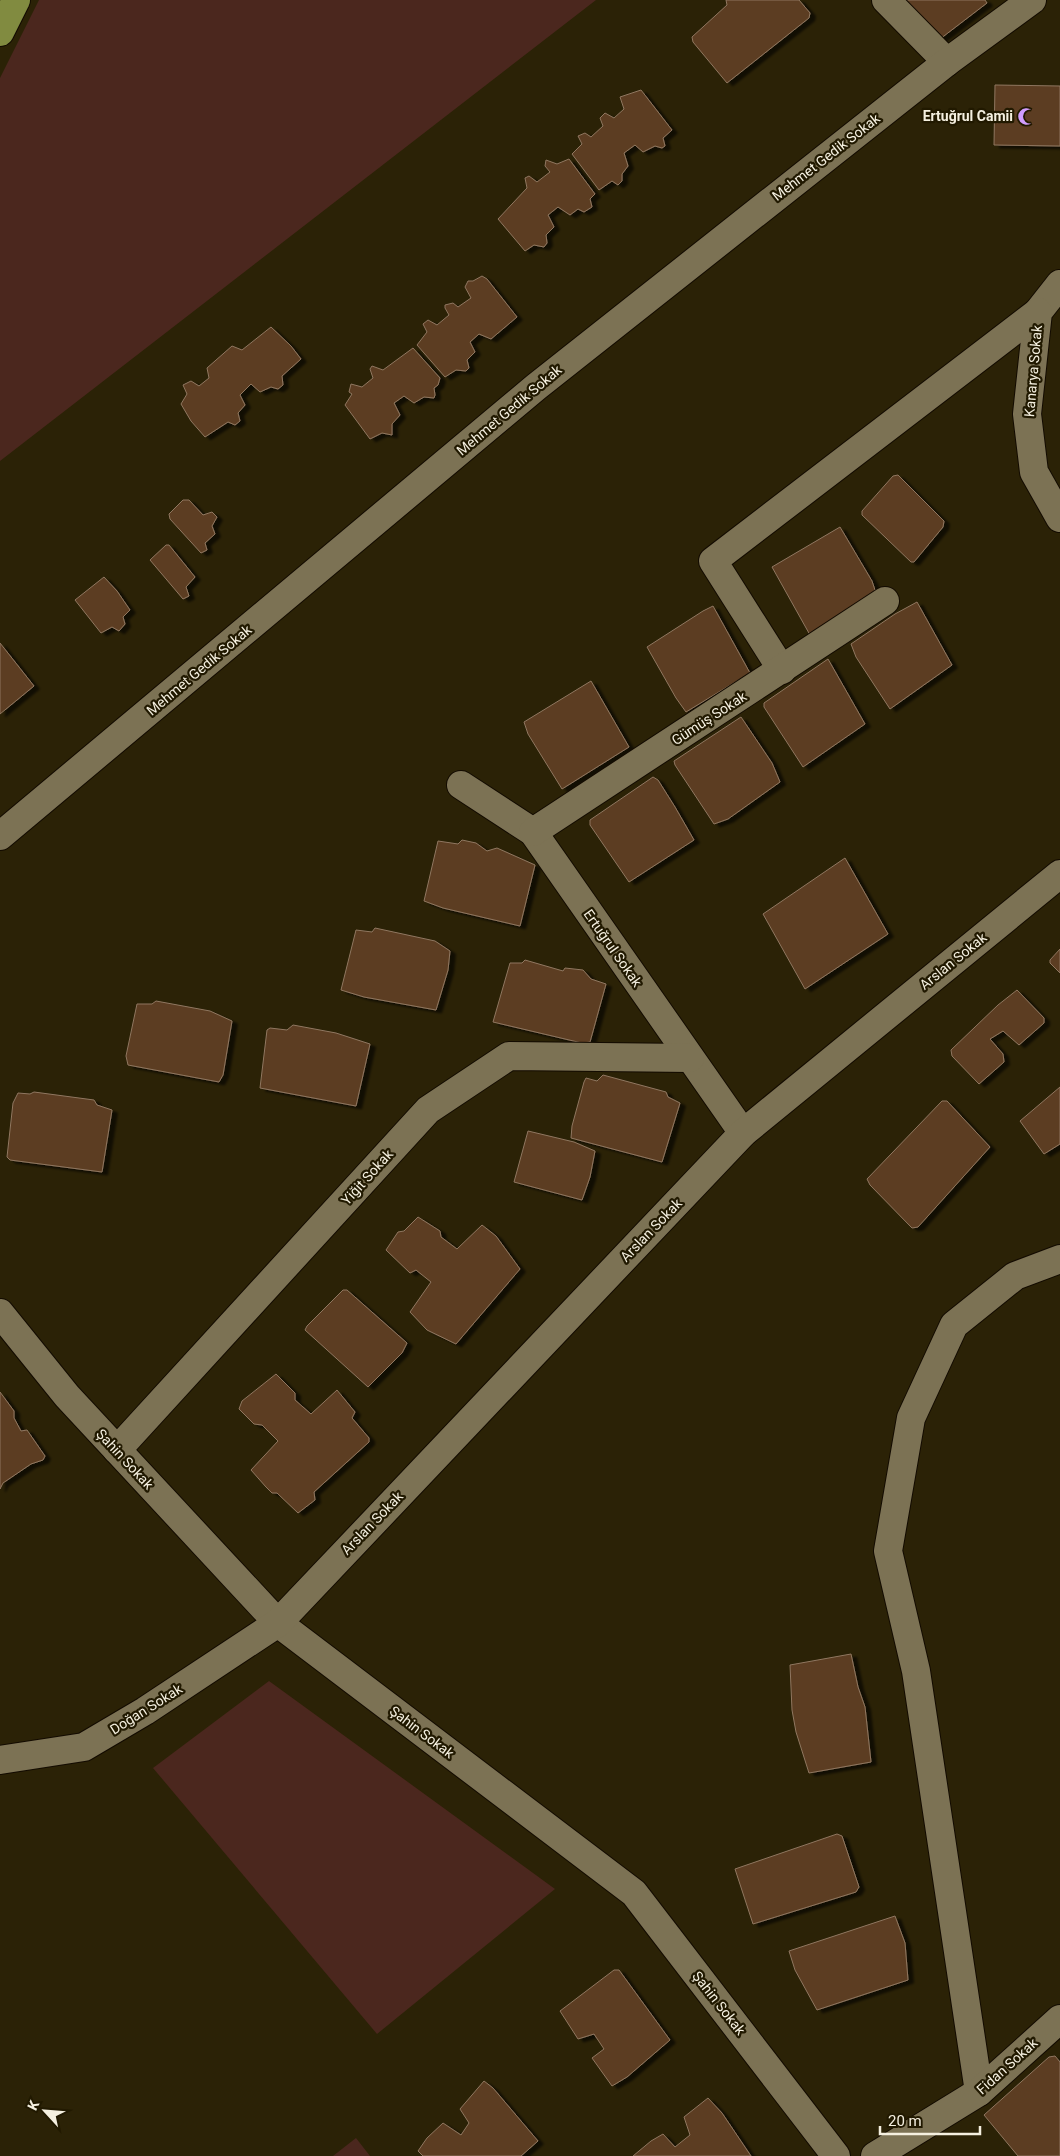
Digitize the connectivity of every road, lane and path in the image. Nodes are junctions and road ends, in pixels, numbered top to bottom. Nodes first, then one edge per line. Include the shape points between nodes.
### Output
1 (16, 0) edge
2 (886, 0) edge
3 (1032, 0) edge
4 (0, 32) edge
5 (946, 62) junction
6 (1060, 284) edge
7 (1038, 312) junction
8 (1060, 518) edge
9 (885, 601) dead end
10 (782, 670) junction
11 (461, 786) dead end
12 (533, 832) junction
13 (0, 836) edge
14 (1060, 874) edge
15 (690, 1058) junction
16 (743, 1132) junction
17 (1060, 1259) edge
18 (0, 1313) edge
19 (117, 1450) junction
20 (278, 1623) junction
21 (0, 1760) edge
22 (1060, 2019) edge
23 (979, 2092) junction
24 (836, 2156) edge
25 (875, 2156) edge

1 - 4 main road
2 - 5 street
3 - 5 street, Mehmet Gedik Sokak
5 - 13 street, Mehmet Gedik Sokak via 536,386
6 - 7 street, Kanarya Sokak
7 - 8 street, Kanarya Sokak via 1028,424 1034,472
7 - 10 street via 713,561
9 - 10 street, Gümüş Sokak
10 - 12 street, Gümüş Sokak
11 - 12 street, Ertuğrul Sokak
12 - 15 street, Ertuğrul Sokak
14 - 16 street, Arslan Sokak
15 - 16 street, Ertuğrul Sokak
15 - 19 street, Yiğit Sokak via 509,1056 428,1110
16 - 20 street, Arslan Sokak
17 - 23 street via 1015,1276 954,1325 911,1418 888,1552 916,1671
18 - 19 street, Şahin Sokak via 67,1396
19 - 20 street, Şahin Sokak
20 - 21 street, Doğan Sokak via 84,1747
20 - 24 street, Şahin Sokak via 634,1893
22 - 23 street, Fidan Sokak
23 - 25 street, Fidan Sokak

